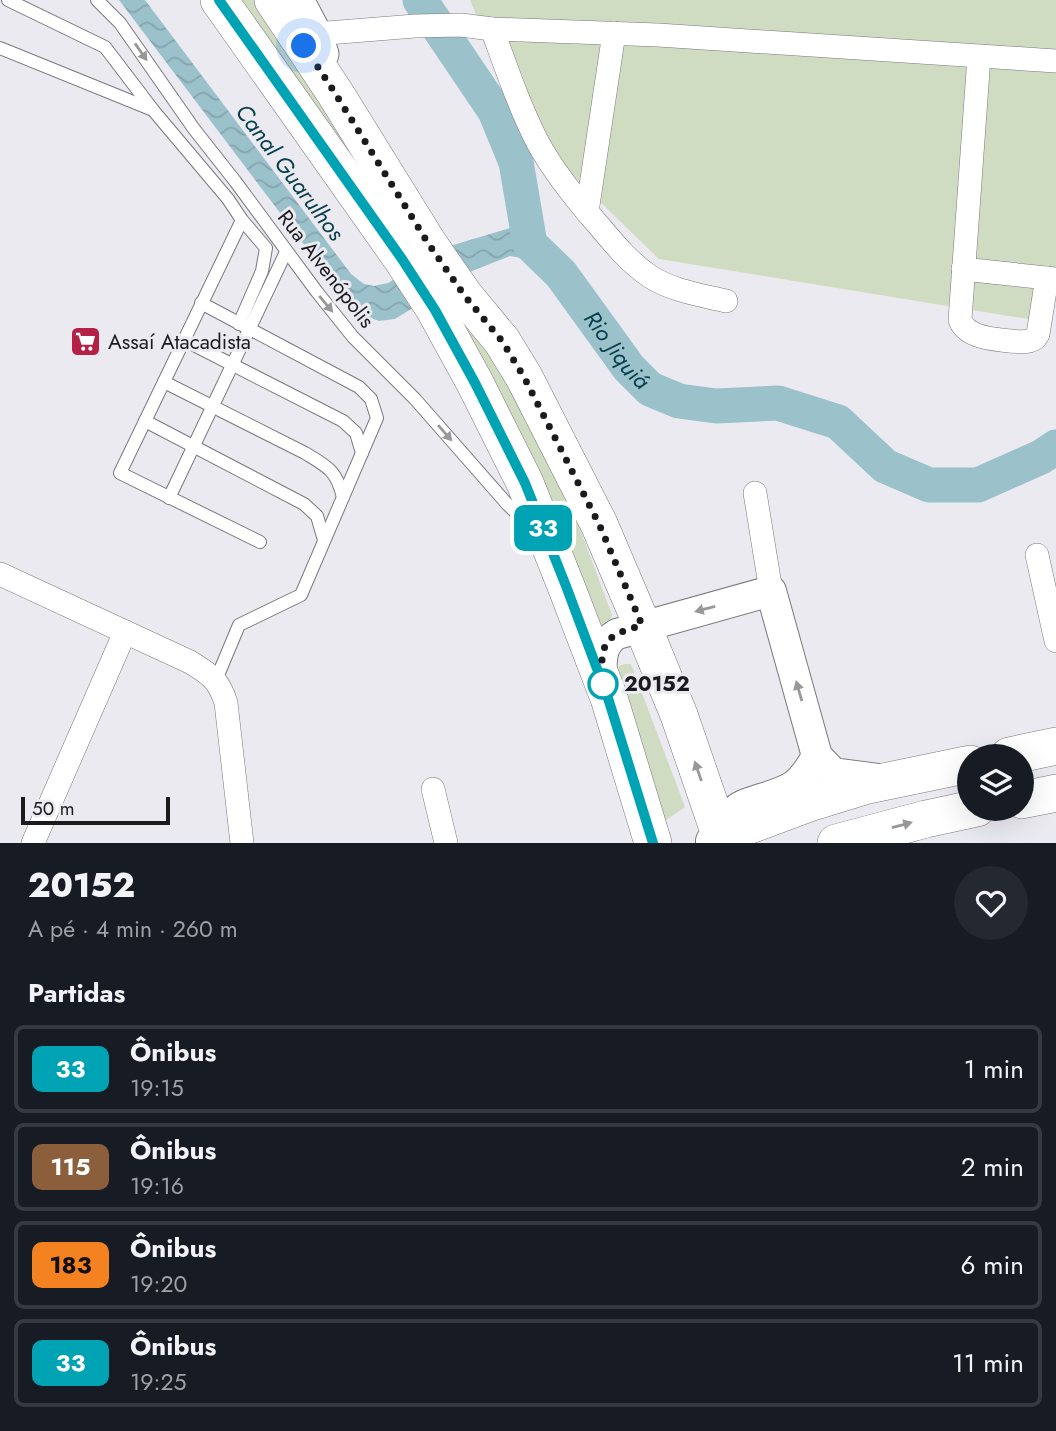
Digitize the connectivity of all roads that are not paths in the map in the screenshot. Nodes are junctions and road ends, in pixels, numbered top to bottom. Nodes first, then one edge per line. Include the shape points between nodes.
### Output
1 (8, 0) edge
2 (97, 0) edge
3 (219, 0) edge
4 (273, 0) edge
5 (297, 0) edge
6 (492, 29) junction
7 (614, 33) junction
8 (315, 34) junction
9 (0, 48) edge
10 (979, 57) junction
11 (1056, 61) edge
12 (335, 93) junction
13 (153, 110) junction
14 (587, 212) junction
15 (242, 219) junction
16 (415, 251) junction
17 (286, 252) junction
18 (963, 269) junction
19 (1052, 279) edge
20 (726, 302) dead end
21 (201, 303) junction
22 (449, 303) junction
23 (244, 326) junction
24 (184, 340) junction
25 (232, 364) junction
26 (164, 382) junction
27 (212, 406) junction
28 (145, 421) junction
29 (194, 446) junction
30 (362, 453) junction
31 (755, 493) dead end
32 (343, 496) junction
33 (169, 498) junction
34 (324, 540) junction
35 (260, 542) dead end
36 (548, 543) junction
37 (1037, 555) dead end
38 (0, 574) edge
39 (771, 591) junction
40 (642, 625) junction
41 (125, 632) junction
42 (1056, 641) edge
43 (601, 678) junction
44 (216, 680) junction
45 (1056, 746) edge
46 (1034, 751) edge
47 (817, 757) junction
48 (957, 767) edge
49 (892, 780) junction
50 (433, 789) dead end
51 (1056, 793) edge
52 (1034, 798) edge
53 (957, 812) edge
54 (717, 841) edge
55 (840, 842) edge
56 (33, 843) edge
57 (242, 843) edge
58 (446, 843) edge
59 (653, 843) edge

1 - 13 lane via 105,47
2 -> 17 lane, Rua Alvenópolis via 120,23
3 - 16 main road
4 - 12 main road
5 - 8 main road
6 - 7 street
6 - 8 street via 415,26
6 - 14 street via 539,143
7 - 10 street
7 - 14 street
8 - 12 main road
9 - 13 lane
10 - 11 street
10 - 18 street
12 - 16 main road
13 - 15 lane
14 - 20 street via 631,262 650,276
15 - 21 lane
15 - 23 lane via 266,248
16 - 22 main road
17 - 23 lane
17 -> 36 lane, Rua Alvenópolis via 346,328
18 - 19 street
18 - 19 street via 960,320 974,335 988,338 1034,339
21 - 23 lane
21 - 24 lane
22 - 36 main road via 475,383 525,483
22 - 40 main road via 502,341 524,377 599,524
23 - 25 lane
23 - 30 lane via 342,377 371,398 377,418
24 - 25 lane
24 - 26 lane
25 - 27 lane
25 - 30 lane via 343,421 356,433
26 - 27 lane
26 - 28 lane
27 - 29 lane
27 - 32 lane via 324,464 337,476
28 - 29 lane
28 - 33 lane via 120,473
29 - 33 lane
29 - 34 lane via 304,504 317,516
30 - 32 lane
31 - 39 street
32 - 34 lane
33 - 35 lane
34 - 44 lane via 301,595 239,625
36 - 43 main road
37 - 42 street
38 - 41 street
39 -> 40 street
47 -> 39 street
40 - 43 street via 609,639 602,653
54 -> 40 main road via 679,715
41 - 44 street via 190,662
41 - 56 street
43 - 59 main road
44 - 57 street via 226,703
45 - 46 main road
47 - 49 street via 836,774
47 - 54 street via 795,786 733,812
48 - 49 main road
49 - 54 main road via 812,802
50 - 58 street
51 - 52 main road
55 -> 53 main road

